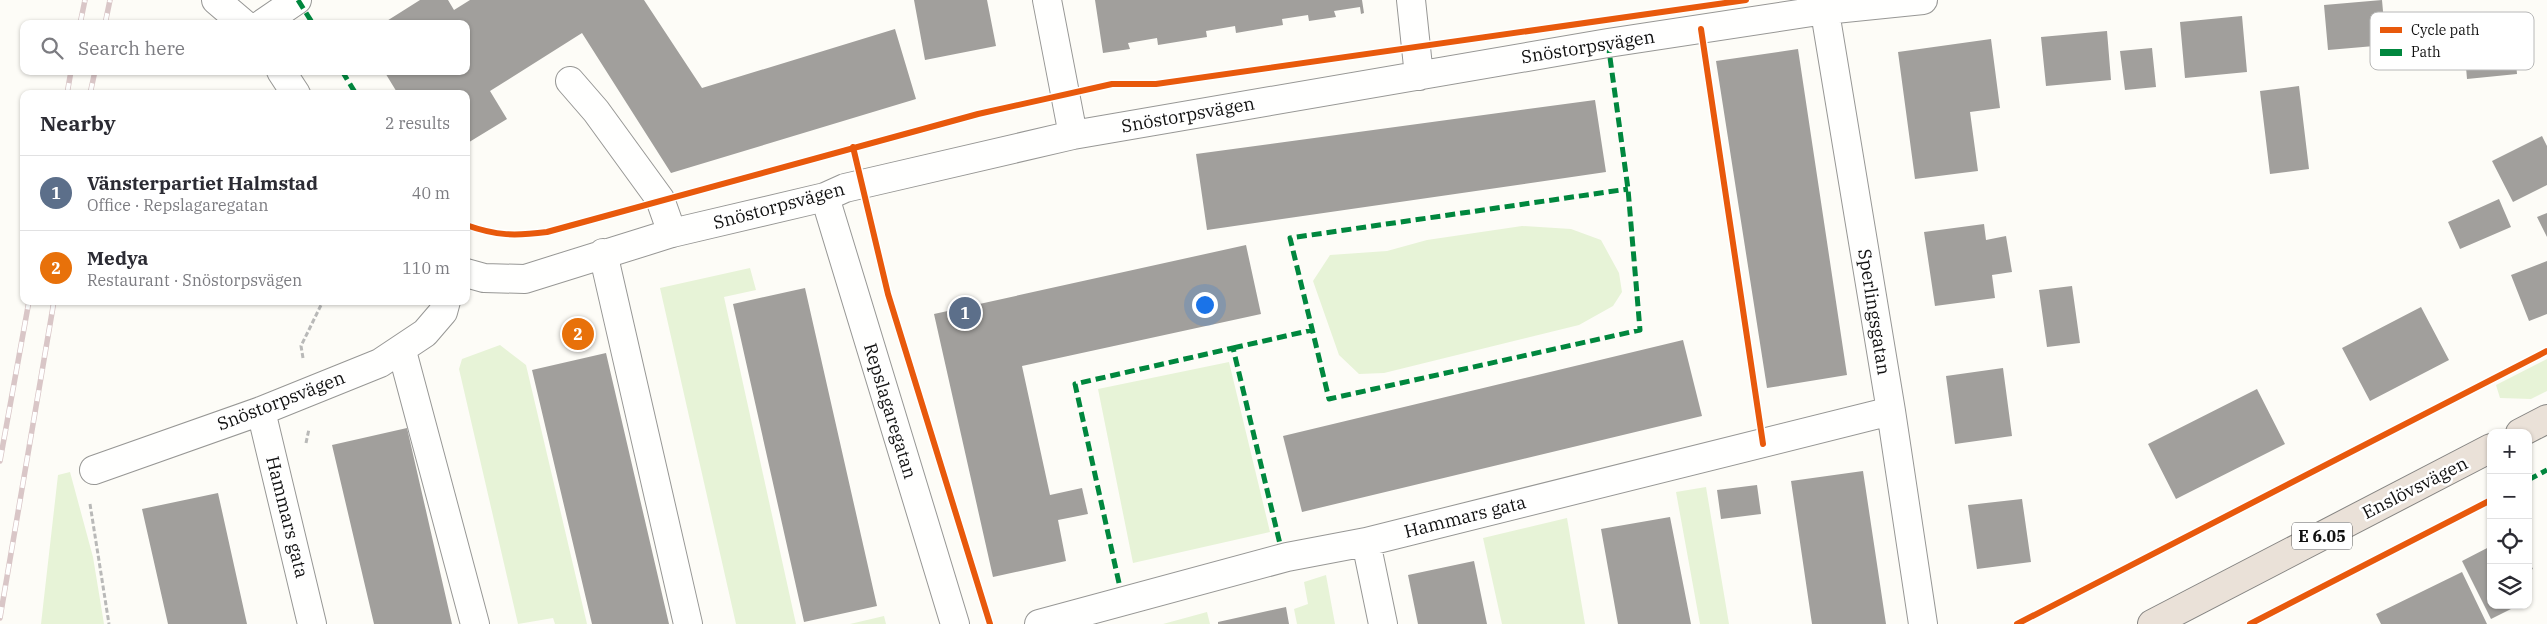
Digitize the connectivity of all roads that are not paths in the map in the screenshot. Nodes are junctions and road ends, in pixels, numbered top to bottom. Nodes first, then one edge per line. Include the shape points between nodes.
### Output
1 (216, 0) edge
2 (297, 0) edge
3 (1047, 0) edge
4 (1411, 0) edge
5 (1923, 0) edge
6 (1824, 5) edge
7 (239, 20) edge
8 (268, 20) edge
9 (284, 75) edge
10 (1419, 76) junction
11 (570, 81) dead end
12 (293, 90) edge
13 (1073, 135) junction
14 (825, 197) junction
15 (672, 233) junction
16 (604, 253) junction
17 (470, 274) edge
18 (445, 305) edge
19 (402, 351) junction
20 (261, 411) junction
21 (1891, 411) junction
22 (2547, 419) edge
23 (2528, 429) edge
24 (2487, 450) edge
25 (94, 470) road end
26 (1366, 542) junction
27 (312, 624) edge
28 (475, 624) edge
29 (688, 624) edge
30 (955, 624) edge
31 (1039, 624) edge
32 (1383, 624) edge
33 (1922, 624) edge
34 (2152, 624) edge

1 - 7 street
2 - 8 street
3 - 13 street
4 - 10 street
5 - 6 street, Snöstorpsvägen
6 - 10 street, Snöstorpsvägen
6 - 21 street, Sperlingsgatan
9 - 12 street
10 - 13 street, Snöstorpsvägen
11 - 15 street via 660,199
13 - 14 street, Snöstorpsvägen via 845,188
14 - 15 street, Snöstorpsvägen
14 - 30 street, Repslagaregatan
15 - 16 street, Snöstorpsvägen
16 - 17 street, Snöstorpsvägen via 525,278 484,278
16 - 29 street
18 - 19 street, Snöstorpsvägen via 443,312 425,333
19 - 20 street, Snöstorpsvägen
19 - 28 street
20 - 25 street, Snöstorpsvägen
20 - 27 street, Hammars gata
21 - 26 street, Hammars gata
21 - 33 street, Sperlingsgatan
22 - 23 highway
24 - 34 highway, Enslövsvägen / E 6.05
26 - 31 street, Hammars gata via 1288,558
26 - 32 street

